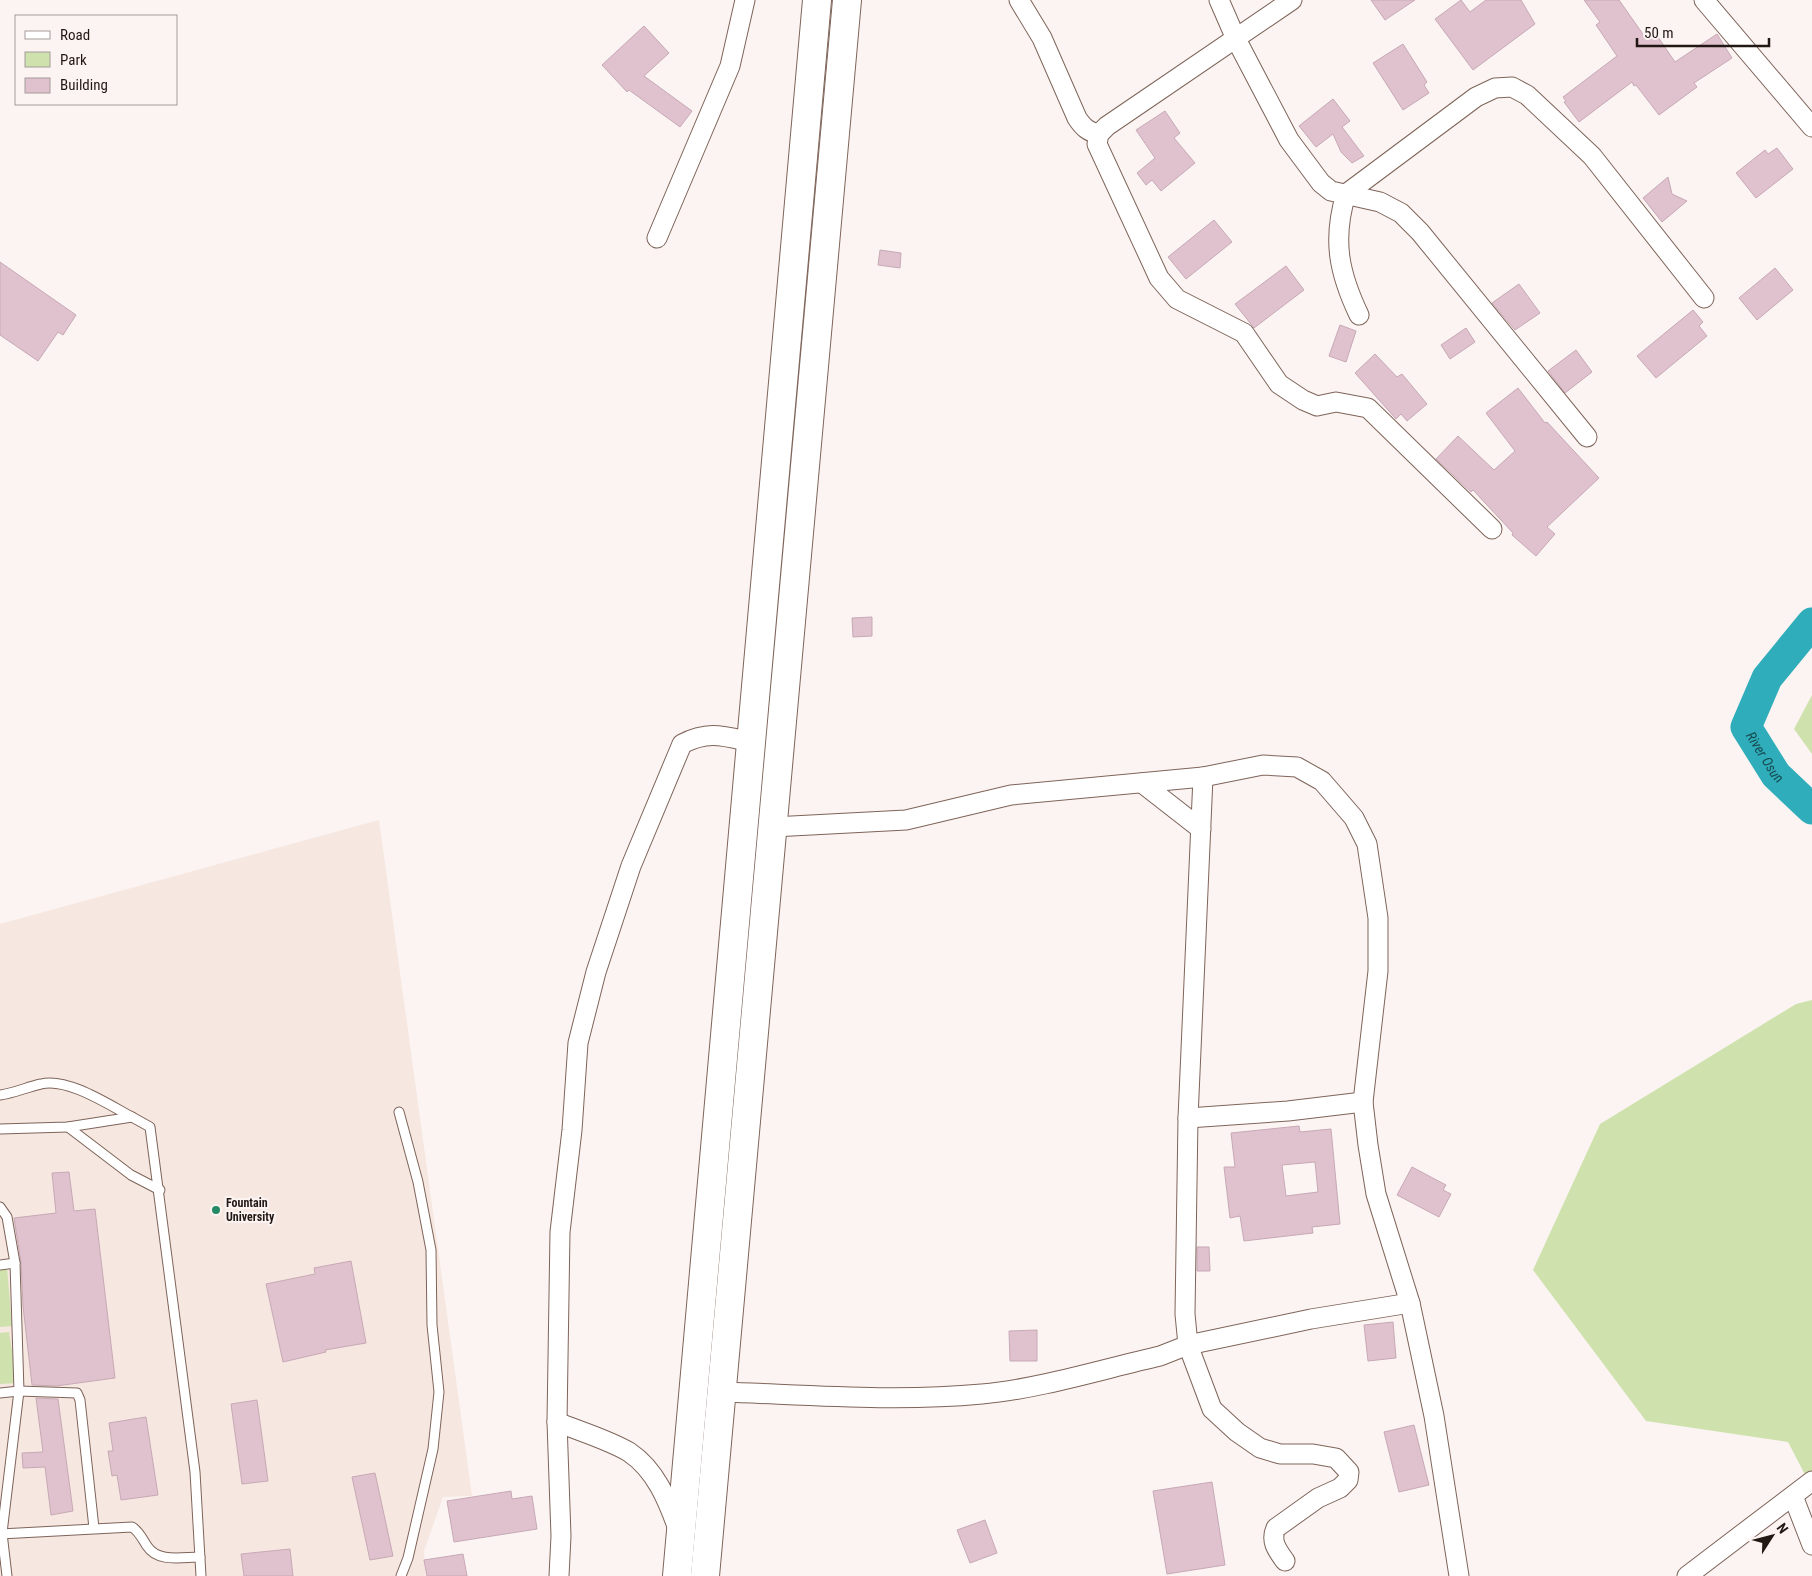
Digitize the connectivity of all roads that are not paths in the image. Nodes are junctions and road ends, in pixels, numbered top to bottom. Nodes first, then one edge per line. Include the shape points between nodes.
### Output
1 (745, 0) edge
2 (817, 0) edge
3 (847, 0) edge
4 (1018, 0) edge
5 (1219, 0) edge
6 (1292, 0) edge
7 (1704, 0) edge
8 (1236, 39) junction
9 (1812, 127) edge
10 (1099, 134) junction
11 (1346, 194) junction
12 (657, 238) dead end
13 (1704, 298) dead end
14 (1359, 315) dead end
15 (1587, 437) dead end
16 (1492, 529) dead end
17 (751, 742) junction
18 (1202, 777) junction
19 (1142, 783) junction
20 (773, 827) junction
21 (1201, 830) junction
22 (0, 1095) edge
23 (1363, 1102) junction
24 (399, 1112) dead end
25 (132, 1117) junction
26 (1188, 1118) junction
27 (68, 1127) junction
28 (0, 1130) edge
29 (160, 1190) junction
30 (0, 1206) edge
31 (16, 1263) junction
32 (0, 1265) edge
33 (1410, 1303) junction
34 (1188, 1345) junction
35 (19, 1391) junction
36 (724, 1392) junction
37 (0, 1393) edge
38 (557, 1422) junction
39 (4, 1472) edge
40 (1812, 1482) edge
41 (1793, 1496) junction
42 (94, 1528) junction
43 (1, 1534) edge
44 (680, 1536) junction
45 (1812, 1545) edge
46 (200, 1557) junction
47 (1285, 1561) dead end
48 (7, 1576) edge
49 (201, 1576) edge
50 (401, 1576) edge
51 (559, 1576) edge
52 (677, 1576) edge
53 (706, 1576) edge
54 (1459, 1576) edge
55 (1687, 1576) edge

1 - 12 street via 730,66
2 - 17 highway
3 - 20 highway
4 - 10 street via 1042,38 1077,118 1090,132
5 - 8 street
6 - 8 street
7 - 9 street
8 - 10 street
8 - 11 street via 1289,140 1321,183 1331,191
10 - 16 street via 1097,144 1148,255 1159,278 1177,299 1244,333 1278,384 1303,400 1318,406 1336,402 1368,408
11 - 13 street via 1476,97 1495,88 1512,87 1527,95 1592,156
11 - 14 street via 1337,238 1341,269
11 - 15 street via 1380,202 1401,213 1420,232
17 - 38 street via 706,735 682,744 631,866 596,972 578,1043 560,1232
17 - 44 highway
18 - 19 street
18 - 21 street
18 - 23 street via 1264,765 1297,766 1322,781 1354,818 1367,844 1378,918 1378,971
19 - 20 street via 1011,795 906,820
19 - 21 street
20 - 36 highway
21 - 26 street
22 - 25 lane via 43,1083 67,1086
23 - 26 street
23 - 33 street via 1376,1194
24 - 50 lane via 418,1182 431,1250 432,1326 438,1392 433,1449
25 - 27 lane
25 - 29 lane via 150,1127
26 - 34 street via 1185,1314
27 - 28 lane
27 - 29 lane via 131,1175
29 - 46 lane via 195,1472
30 - 31 lane via 8,1217
31 - 32 lane
31 - 35 lane
33 - 34 street via 1311,1319
33 - 54 street via 1434,1416
34 - 36 street via 1160,1356 983,1394 846,1398
34 - 47 street via 1212,1409 1237,1432 1260,1448 1280,1454 1336,1458 1349,1472 1348,1480 1340,1488 1318,1498 1276,1528 1273,1534 1275,1549
35 - 37 lane
35 - 39 lane via 12,1453
35 - 42 lane via 77,1393
36 - 53 highway
38 - 44 street via 629,1452 653,1476 666,1498
38 - 51 street via 561,1536
39 - 43 lane
40 - 41 street
41 - 45 street
41 - 55 street
42 - 43 lane
42 - 46 lane via 132,1527 156,1555 166,1558
43 - 48 lane
44 - 52 highway
46 - 49 lane

